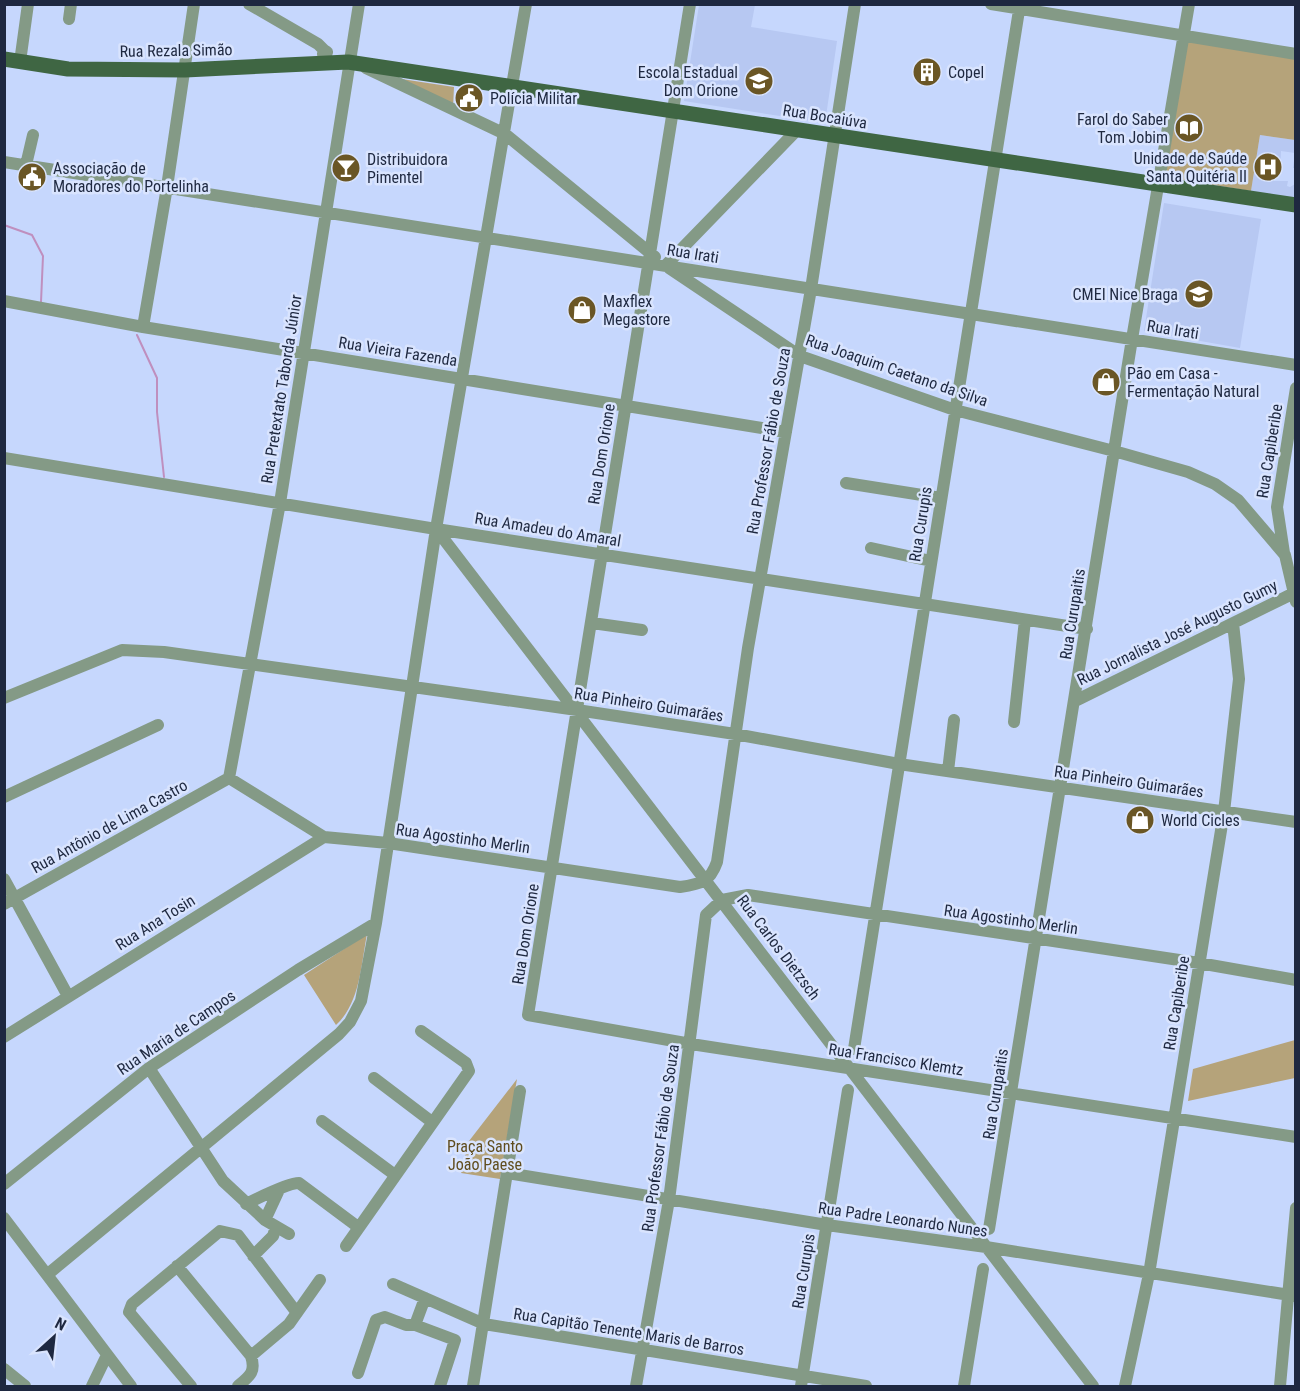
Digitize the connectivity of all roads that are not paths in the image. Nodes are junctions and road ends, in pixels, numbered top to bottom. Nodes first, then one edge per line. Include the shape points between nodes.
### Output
1 (28, 4) edge
2 (71, 4) edge
3 (194, 4) edge
4 (249, 4) edge
5 (358, 4) edge
6 (526, 4) edge
7 (690, 4) edge
8 (855, 4) edge
9 (991, 4) edge
10 (1189, 4) edge
11 (1020, 7) edge
12 (69, 18) dead end
13 (1184, 35) junction
14 (324, 50) dead end
15 (1296, 54) edge
16 (12, 60) edge
17 (352, 63) junction
18 (185, 70) junction
19 (514, 87) junction
20 (673, 111) junction
21 (797, 130) junction
22 (505, 134) junction
23 (33, 135) dead end
24 (833, 135) junction
25 (994, 160) junction
26 (4, 162) edge
27 (26, 165) junction
28 (1160, 185) junction
29 (167, 187) junction
30 (1296, 205) edge
31 (325, 212) junction
32 (487, 238) junction
33 (649, 258) junction
34 (665, 266) junction
35 (812, 289) junction
36 (4, 301) edge
37 (970, 314) junction
38 (143, 327) junction
39 (1132, 339) junction
40 (302, 353) junction
41 (800, 356) junction
42 (1296, 365) edge
43 (462, 378) junction
44 (1296, 388) edge
45 (626, 405) junction
46 (955, 410) junction
47 (786, 432) junction
48 (1114, 451) junction
49 (4, 458) edge
50 (846, 483) dead end
51 (941, 498) junction
52 (280, 502) junction
53 (436, 529) junction
54 (871, 548) dead end
55 (602, 554) junction
56 (1285, 555) junction
57 (931, 561) junction
58 (760, 579) junction
59 (1295, 597) edge
60 (924, 606) junction
61 (1025, 620) junction
62 (592, 623) junction
63 (1233, 623) junction
64 (1086, 629) junction
65 (642, 630) dead end
66 (252, 666) junction
67 (412, 688) junction
68 (4, 698) edge
69 (1075, 701) junction
70 (577, 710) junction
71 (954, 720) dead end
72 (1014, 722) dead end
73 (158, 725) dead end
74 (735, 734) junction
75 (899, 764) junction
76 (948, 771) junction
77 (229, 778) junction
78 (1061, 788) junction
79 (4, 797) edge
80 (1224, 812) junction
81 (1296, 822) edge
82 (324, 837) junction
83 (388, 843) junction
84 (552, 867) junction
85 (4, 879) edge
86 (707, 881) junction
87 (722, 900) junction
88 (10, 901) edge
89 (875, 915) junction
90 (376, 923) junction
91 (1037, 939) junction
92 (1199, 963) junction
93 (1296, 980) edge
94 (68, 996) junction
95 (528, 1016) joint
96 (421, 1030) dead end
97 (4, 1036) edge
98 (691, 1044) junction
99 (854, 1049) dead end
100 (149, 1068) junction
101 (850, 1068) junction
102 (374, 1078) dead end
103 (848, 1090) dead end
104 (520, 1091) dead end
105 (1012, 1094) junction
106 (1175, 1119) junction
107 (322, 1121) dead end
108 (432, 1122) junction
109 (1296, 1137) edge
110 (202, 1148) junction
111 (507, 1173) junction
112 (395, 1175) junction
113 (4, 1184) edge
114 (278, 1192) junction
115 (669, 1200) junction
116 (246, 1204) junction
117 (1296, 1208) edge
118 (4, 1218) edge
119 (265, 1220) junction
120 (827, 1225) junction
121 (276, 1227) junction
122 (358, 1227) junction
123 (989, 1229) dead end
124 (289, 1234) dead end
125 (346, 1246) dead end
126 (986, 1247) junction
127 (253, 1256) junction
128 (177, 1266) junction
129 (983, 1269) dead end
130 (48, 1274) junction
131 (1149, 1274) junction
132 (320, 1280) dead end
133 (393, 1284) dead end
134 (1292, 1296) edge
135 (424, 1298) junction
136 (297, 1313) junction
137 (483, 1324) junction
138 (415, 1325) junction
139 (643, 1350) junction
140 (107, 1355) junction
141 (251, 1356) junction
142 (4, 1369) edge
143 (357, 1373) dead end
144 (802, 1381) edge
145 (25, 1386) edge
146 (92, 1386) edge
147 (130, 1386) edge
148 (191, 1386) edge
149 (238, 1386) edge
150 (440, 1386) edge
151 (473, 1386) edge
152 (636, 1386) edge
153 (866, 1386) edge
154 (964, 1386) edge
155 (1093, 1386) edge
156 (1125, 1386) edge
157 (1280, 1386) edge

1 - 16 street
2 - 12 street
3 - 18 street
4 - 14 street
5 - 17 street, Rua Pretextato Taborda Júnior
6 - 19 street
7 - 20 street, Rua Dom Orione
8 - 24 street, Rua Professor Fábio de Souza
9 - 11 street
10 - 13 street, Rua Curupaitis
11 - 13 street
11 - 25 street, Rua Curupis
13 - 15 street
13 - 28 street, Rua Curupaitis
16 - 18 main road, Rua Rezala Simão via 68,69
17 - 18 main road, Rua Rezala Simão
17 - 19 main road, Rua Bocaiúva
17 - 22 street
17 - 31 street, Rua Pretextato Taborda Júnior
18 - 29 street
19 - 20 main road, Rua Bocaiúva
19 - 22 street
20 - 21 main road, Rua Bocaiúva
20 - 33 street, Rua Dom Orione
21 - 24 main road, Rua Bocaiúva
21 - 34 street
22 - 32 street
22 - 33 street
23 - 27 street
24 - 25 main road, Rua Bocaiúva
24 - 35 street, Rua Professor Fábio de Souza
25 - 28 main road, Rua Bocaiúva
25 - 37 street, Rua Curupis
26 - 27 street, Rua Irati
27 - 29 street, Rua Irati
28 - 30 main road, Rua Bocaiúva
28 - 39 street, Rua Curupaitis
29 - 31 street, Rua Irati
29 - 38 street
31 - 32 street, Rua Irati
31 - 40 street, Rua Pretextato Taborda Júnior
32 - 33 street, Rua Irati
32 - 43 street
33 - 34 street, Rua Irati
33 - 45 street, Rua Dom Orione
34 - 35 street, Rua Irati
34 - 41 street, Rua Joaquim Caetano da Silva
35 - 37 street, Rua Irati
35 - 41 street, Rua Professor Fábio de Souza
36 - 38 street, Rua Vieira Fazenda
37 - 39 street, Rua Irati
37 - 46 street, Rua Curupis
38 - 40 street, Rua Vieira Fazenda
39 - 42 street, Rua Irati
39 - 48 street, Rua Curupaitis
40 - 43 street, Rua Vieira Fazenda
40 - 52 street, Rua Pretextato Taborda Júnior
41 - 46 street, Rua Joaquim Caetano da Silva
41 - 47 street, Rua Professor Fábio de Souza
43 - 45 street, Rua Vieira Fazenda
43 - 53 street
44 - 56 street, Rua Capiberibe via 1277,507
45 - 47 street, Rua Vieira Fazenda
45 - 55 street, Rua Dom Orione
46 - 48 street, Rua Joaquim Caetano da Silva
46 - 51 street, Rua Curupis
47 - 58 street, Rua Professor Fábio de Souza
48 - 56 street, Rua Joaquim Caetano da Silva via 1188,472 1215,484 1238,500
48 - 64 street, Rua Curupaitis
49 - 52 street, Rua Amadeu do Amaral
50 - 51 street
51 - 57 street, Rua Curupis
52 - 53 street, Rua Amadeu do Amaral
52 - 66 street, Rua Pretextato Taborda Júnior
53 - 55 street, Rua Amadeu do Amaral
53 - 67 street
53 - 70 street, Rua Carlos Dietzsch
54 - 57 street
55 - 58 street, Rua Amadeu do Amaral
55 - 62 street, Rua Dom Orione
56 - 59 street, Rua Joaquim Caetano da Silva
57 - 60 street, Rua Curupis
58 - 60 street, Rua Amadeu do Amaral
58 - 74 street, Rua Professor Fábio de Souza
59 - 63 street, Rua Jornalista José Augusto Gumy
60 - 61 street, Rua Amadeu do Amaral
60 - 75 street, Rua Curupis
61 - 64 street, Rua Amadeu do Amaral
61 - 72 street
62 - 65 street
62 - 70 street, Rua Dom Orione
63 - 69 street, Rua Jornalista José Augusto Gumy
63 - 80 street, Rua Capiberibe via 1239,679
64 - 69 street, Rua Curupaitis
66 - 67 street, Rua Pinheiro Guimarães
66 - 68 street, Rua Pinheiro Guimarães via 164,652 122,650
66 - 77 street, Rua Pretextato Taborda Júnior
67 - 70 street, Rua Pinheiro Guimarães
67 - 83 street
69 - 78 street, Rua Curupaitis
70 - 74 street, Rua Pinheiro Guimarães
70 - 84 street, Rua Dom Orione
70 - 86 street, Rua Carlos Dietzsch
71 - 76 street
73 - 79 street
74 - 75 street, Rua Pinheiro Guimarães
74 - 86 street, Rua Professor Fábio de Souza via 717,862
75 - 76 street, Rua Pinheiro Guimarães
75 - 89 street, Rua Curupis
76 - 78 street, Rua Pinheiro Guimarães
77 - 82 street, Rua Agostinho Merlin
77 - 88 street, Rua Antônio de Lima Castro
78 - 80 street, Rua Pinheiro Guimarães
78 - 91 street, Rua Curupaitis
80 - 81 street, Rua Pinheiro Guimarães
80 - 92 street, Rua Capiberibe
82 - 83 street, Rua Agostinho Merlin
82 - 94 street, Rua Ana Tosin
83 - 84 street, Rua Agostinho Merlin
83 - 90 street
84 - 86 street, Rua Agostinho Merlin via 680,887
84 - 95 street, Rua Dom Orione
85 - 88 street
86 - 87 street, Rua Carlos Dietzsch
87 - 89 street, Rua Agostinho Merlin via 748,895
87 - 98 street, Rua Professor Fábio de Souza via 706,915
87 - 101 street, Rua Carlos Dietzsch
88 - 94 street
89 - 91 street, Rua Agostinho Merlin
89 - 99 street, Rua Curupis
90 - 100 street, Rua Maria de Campos
90 - 110 street via 361,1001 350,1022
91 - 92 street, Rua Agostinho Merlin
91 - 105 street, Rua Curupaitis
92 - 93 street, Rua Agostinho Merlin
92 - 106 street, Rua Capiberibe
94 - 97 street, Rua Ana Tosin
95 - 98 street, Rua Francisco Klemtz
96 - 108 street via 466,1063 469,1071
98 - 101 street, Rua Francisco Klemtz
98 - 115 street, Rua Professor Fábio de Souza
100 - 110 street
100 - 113 street, Rua Maria de Campos
101 - 105 street, Rua Francisco Klemtz
101 - 126 street, Rua Carlos Dietzsch
102 - 108 street
103 - 120 street, Rua Curupis
104 - 111 street
105 - 106 street, Rua Francisco Klemtz
105 - 123 street, Rua Curupaitis
106 - 109 street, Rua Francisco Klemtz
106 - 131 street, Rua Capiberibe
107 - 112 street
108 - 112 street
110 - 116 street via 223,1181
110 - 130 street
111 - 115 street, Rua Padre Leonardo Nunes
111 - 137 street
112 - 122 street
114 - 116 street
114 - 119 street
114 - 122 street via 289,1183 299,1184
115 - 120 street, Rua Padre Leonardo Nunes
115 - 139 street, Rua Professor Fábio de Souza
116 - 119 street
117 - 134 street
118 - 130 street
119 - 121 street
120 - 126 street, Rua Padre Leonardo Nunes
120 - 144 street, Rua Curupis
121 - 124 street
121 - 127 street via 273,1236
122 - 125 street
126 - 131 street, Rua Padre Leonardo Nunes
126 - 155 street, Rua Carlos Dietzsch
127 - 128 street via 238,1235 220,1231
127 - 136 street
128 - 141 street
128 - 148 street via 132,1304 129,1312
129 - 154 street
130 - 140 street
131 - 134 street, Rua Padre Leonardo Nunes
131 - 156 street, Rua Capiberibe
132 - 136 street
133 - 135 street, Rua Capitão Tenente Maris de Barros
134 - 157 street
135 - 137 street, Rua Capitão Tenente Maris de Barros
135 - 138 street
136 - 141 street via 282,1332
137 - 139 street, Rua Capitão Tenente Maris de Barros
137 - 151 street
138 - 143 street via 385,1317 376,1320
138 - 150 street via 455,1340
139 - 144 street, Rua Capitão Tenente Maris de Barros
139 - 152 street, Rua Professor Fábio de Souza
140 - 146 street
140 - 147 street
141 - 149 street via 252,1375
142 - 145 street
144 - 153 street, Rua Capitão Tenente Maris de Barros

